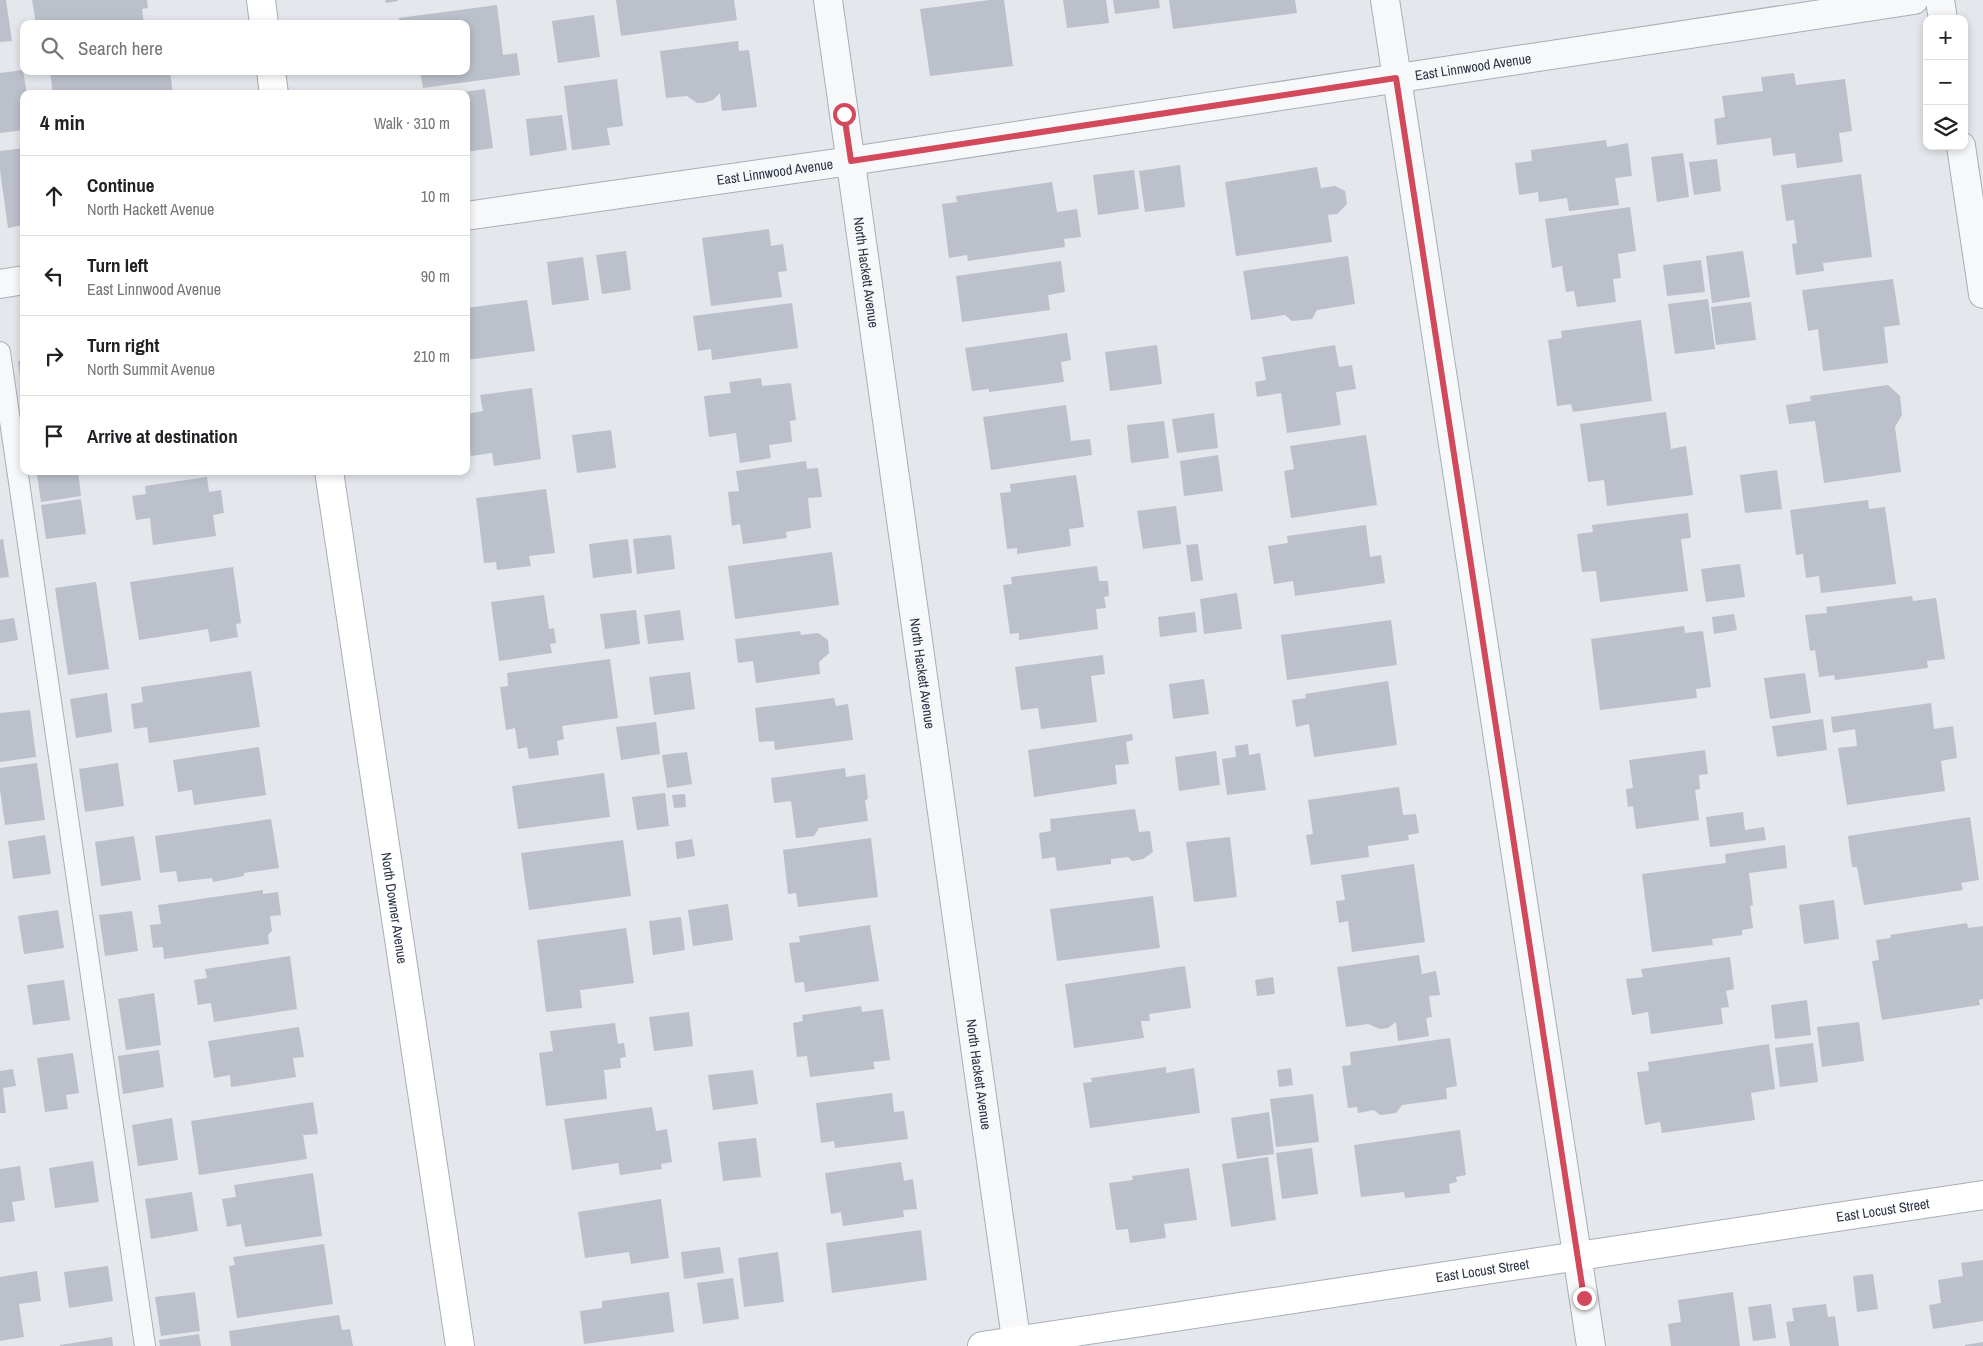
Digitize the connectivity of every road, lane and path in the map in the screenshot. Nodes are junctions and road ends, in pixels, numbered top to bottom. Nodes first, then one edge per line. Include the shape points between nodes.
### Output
1 (260, 0) edge
2 (828, 0) edge
3 (1385, 0) edge
4 (1914, 0) edge
5 (1940, 0) edge
6 (1942, 15) edge
7 (263, 20) edge
8 (272, 75) edge
9 (1396, 78) junction
10 (273, 90) edge
11 (1963, 150) edge
12 (851, 161) junction
13 (470, 215) edge
14 (20, 281) edge
15 (0, 284) edge
16 (1983, 294) edge
17 (0, 352) edge
18 (330, 475) edge
19 (1983, 1195) edge
20 (1578, 1256) junction
21 (1017, 1343) edge
22 (145, 1346) edge
23 (460, 1346) edge
24 (982, 1346) edge
25 (1591, 1346) edge

1 - 7 main road
2 - 12 street, North Hackett Avenue
3 - 9 street
4 - 9 street, East Linnwood Avenue
5 - 6 street
8 - 10 main road
9 - 12 street, East Linnwood Avenue
9 - 20 street
11 - 16 street
12 - 13 street, East Linnwood Avenue
12 - 21 street, North Hackett Avenue
14 - 15 street
17 - 22 lane
18 - 23 main road, North Downer Avenue
19 - 20 main road, East Locust Street
20 - 21 main road, East Locust Street
20 - 25 street
21 - 24 main road, East Locust Street

